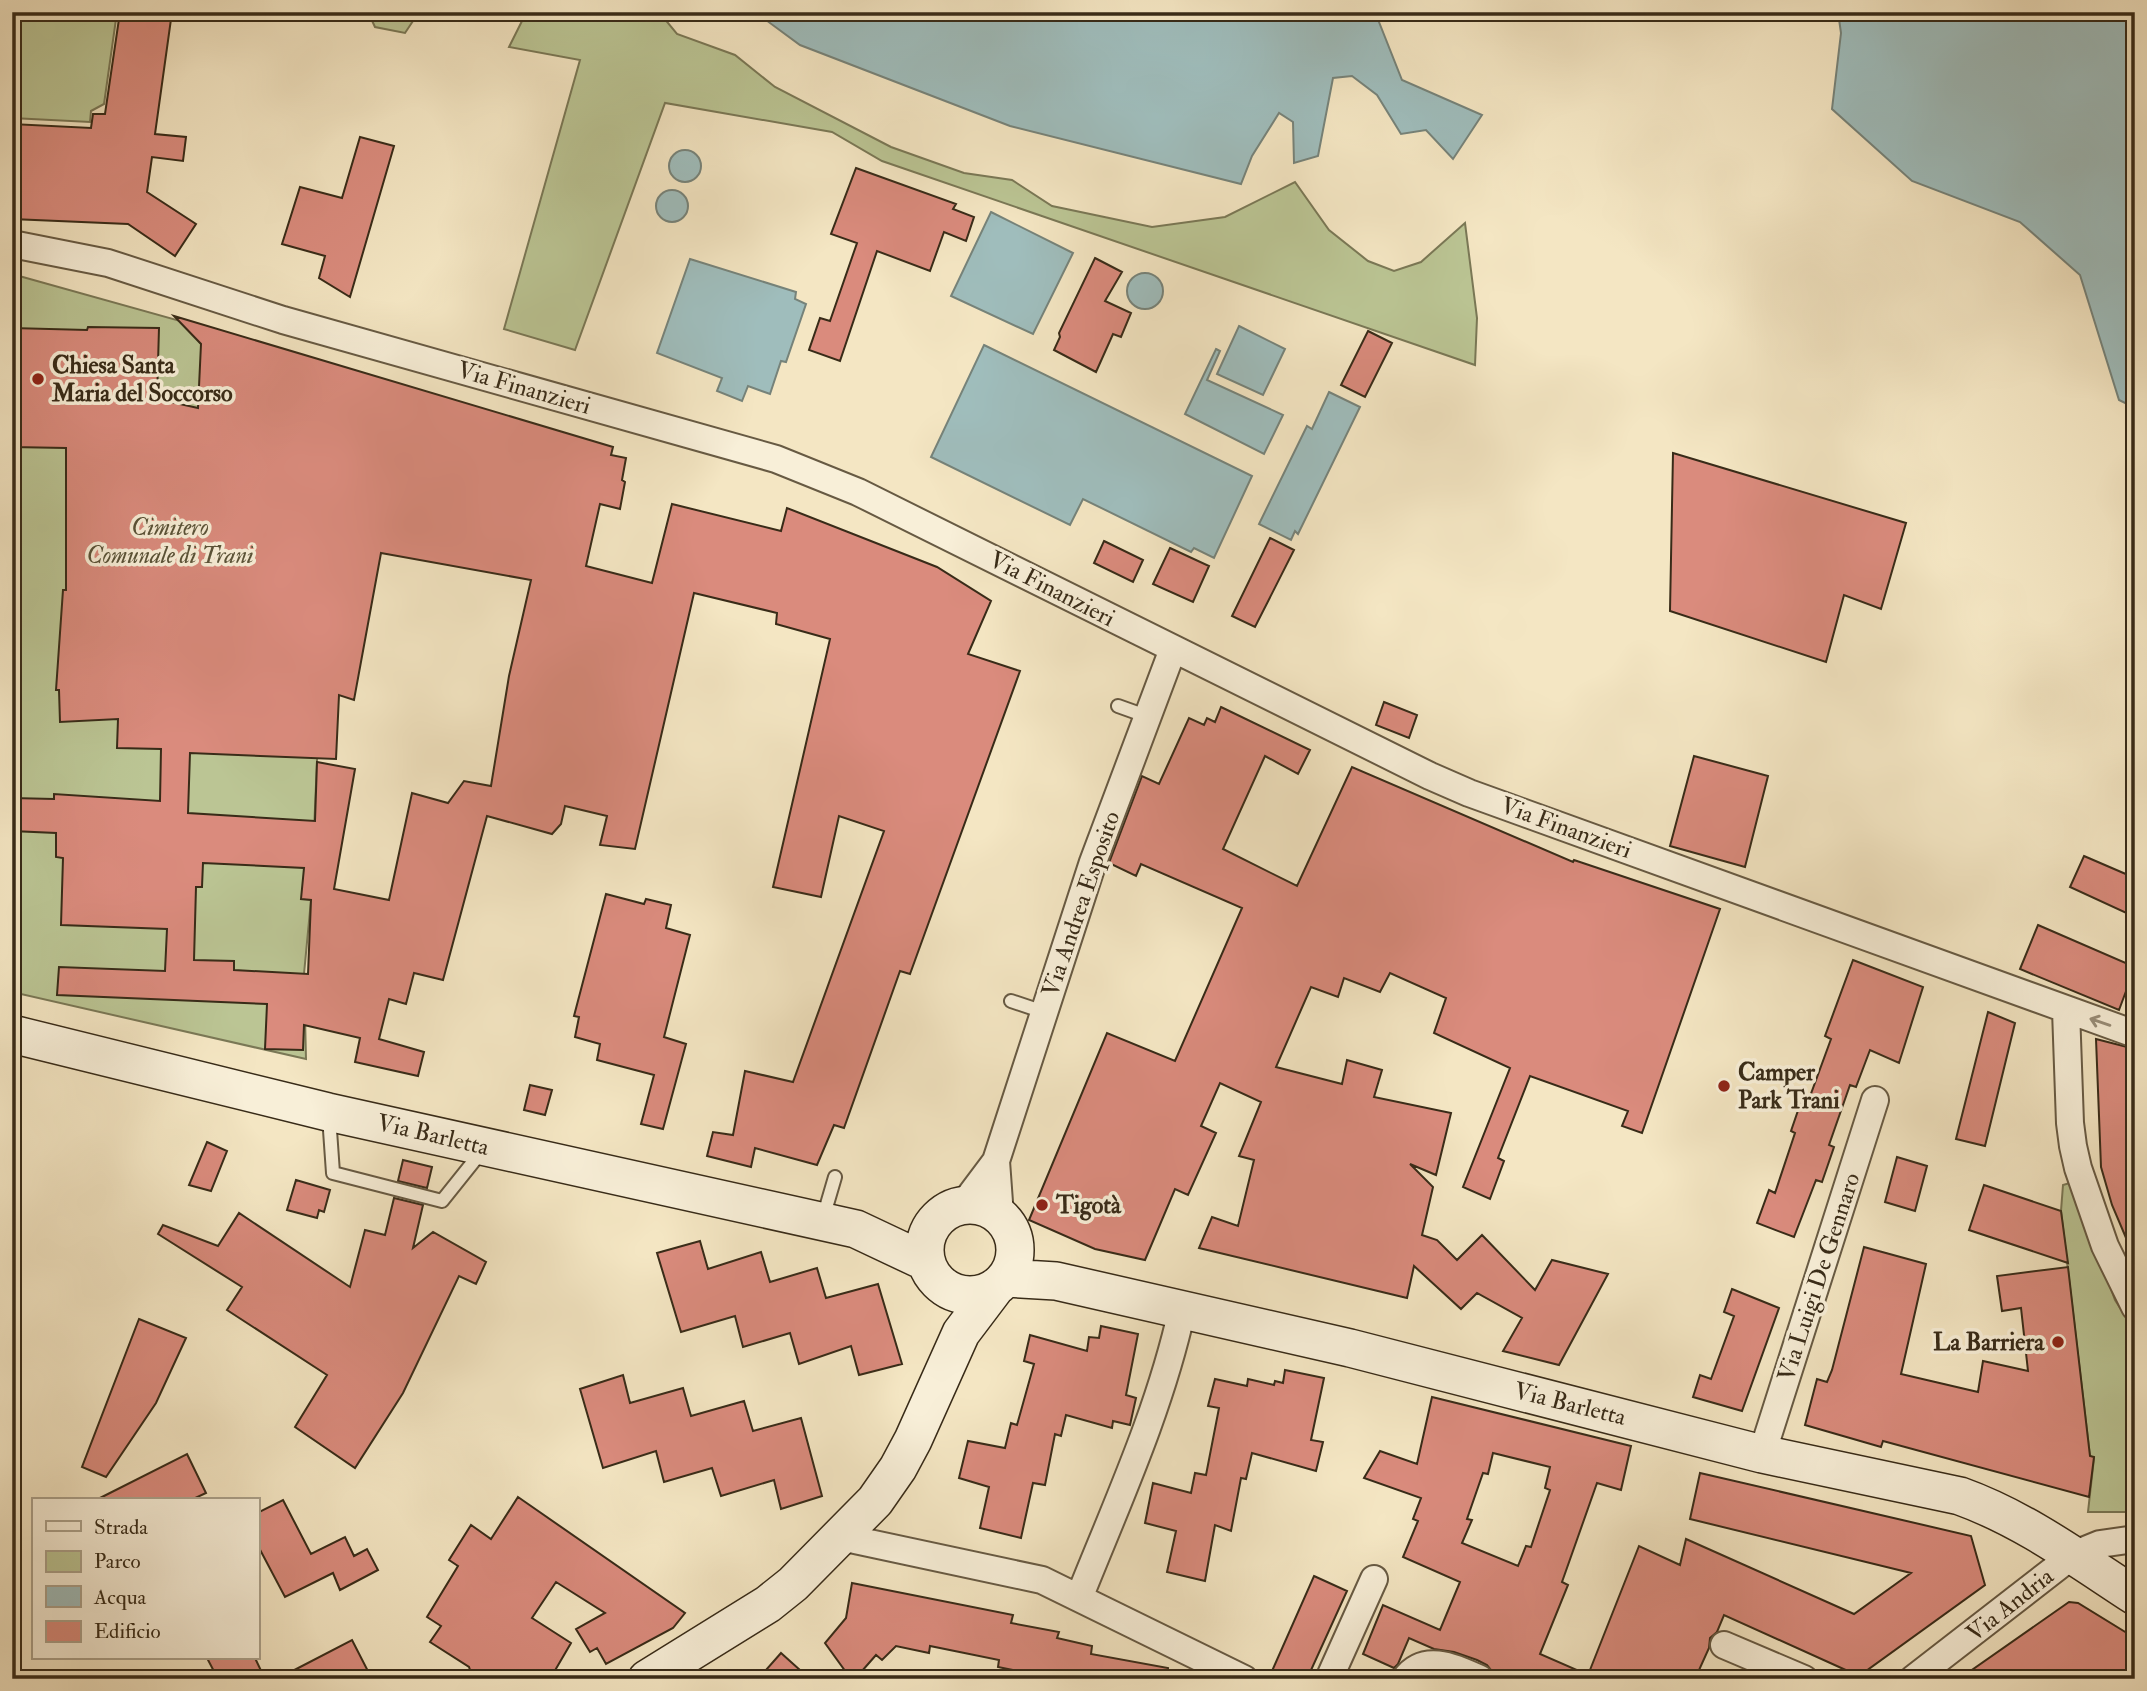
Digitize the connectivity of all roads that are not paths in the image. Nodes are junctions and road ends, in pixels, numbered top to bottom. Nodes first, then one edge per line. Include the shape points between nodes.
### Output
1 (12, 244) edge
2 (1173, 649) junction
3 (1118, 706) dead end
4 (1146, 716) junction
5 (1011, 1001) dead end
6 (2066, 1010) junction
7 (1044, 1012) junction
8 (12, 1034) edge
9 (2135, 1034) edge
10 (1875, 1100) dead end
11 (328, 1112) junction
12 (485, 1147) junction
13 (996, 1161) junction
14 (835, 1177) dead end
15 (963, 1205) junction
16 (1000, 1216) junction
17 (839, 1225) junction
18 (931, 1226) junction
19 (926, 1262) junction
20 (1005, 1272) junction
21 (954, 1293) junction
22 (2135, 1307) edge
23 (1182, 1310) junction
24 (961, 1333) junction
25 (1762, 1454) junction
26 (841, 1537) junction
27 (2135, 1539) edge
28 (2073, 1555) junction
29 (1374, 1579) dead end
30 (2135, 1595) edge
31 (1079, 1598) junction
32 (1724, 1645) dead end
33 (1926, 1676) edge
34 (652, 1678) edge
35 (1244, 1679) edge
36 (1329, 1679) edge
37 (1405, 1679) edge
38 (1480, 1679) edge
39 (1804, 1679) edge

1 - 2 street, Via Finanzieri via 108,263 283,320 776,459 858,492
2 - 4 street, Via Andrea Esposito
2 - 6 street, Via Finanzieri via 1469,793
3 - 4 lane
4 - 7 street, Via Andrea Esposito
5 - 7 lane
9 -> 6 street, Via Finanzieri
6 - 22 street via 2075,1157 2105,1247
7 - 13 street, Via Andrea Esposito
8 - 11 main road, Via Barletta
10 - 25 street, Via Luigi De Gennaro
11 - 12 main road, Via Barletta
11 - 12 lane via 333,1172 442,1201
12 - 17 main road, Via Barletta
13 - 15 street, Via Andrea Esposito
13 - 16 street, Via Andrea Esposito
14 - 17 lane
15 - 16 main road via 976,1205
15 - 18 main road
16 - 20 main road, Via Barletta via 1013,1237
17 - 18 main road, Via Barletta
17 - 19 main road, Via Barletta
18 - 19 main road
19 - 21 main road, Via Barletta via 932,1276
20 - 21 main road via 983,1294
20 - 23 main road, Via Barletta
20 - 24 main road
21 - 24 main road
23 - 25 main road, Via Barletta via 1350,1348
23 - 31 street via 1156,1407
24 - 26 main road via 898,1468
25 - 28 main road, Via Barletta via 1960,1496 2016,1520
26 - 31 street via 1023,1575
26 - 34 main road via 768,1604
27 - 28 street, Via Andria via 2100,1544
28 - 30 main road, Via Barletta
28 - 33 street, Via Andria
29 - 36 street
31 - 35 street
32 - 39 street
37 - 38 street via 1420,1665 1433,1663

